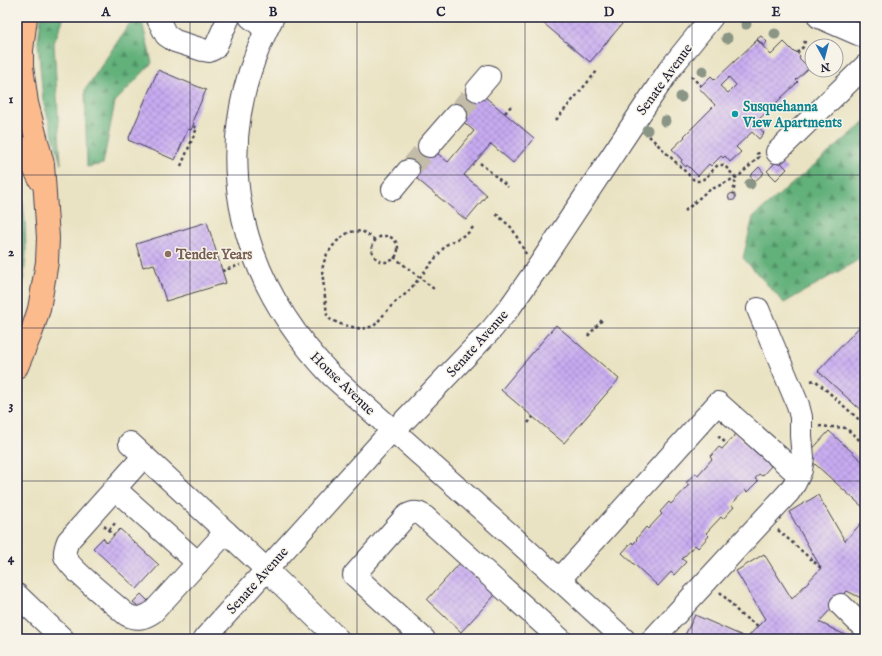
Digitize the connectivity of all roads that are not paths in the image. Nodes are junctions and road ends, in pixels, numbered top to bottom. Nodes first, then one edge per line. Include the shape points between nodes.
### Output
1 (26, 17) edge
2 (157, 17) edge
3 (229, 17) edge
4 (250, 17) edge
5 (712, 17) edge
6 (819, 17) edge
7 (269, 25) edge
8 (865, 37) edge
9 (865, 66) edge
10 (456, 115) tunnel mouth
11 (17, 146) edge
12 (429, 146) tunnel mouth
13 (769, 151) road end
14 (408, 171) tunnel mouth
15 (393, 189) dead end
16 (45, 195) junction
17 (758, 309) dead end
18 (17, 367) edge
19 (393, 430) junction
20 (800, 475) junction
21 (115, 489) junction
22 (226, 532) junction
23 (198, 563) junction
24 (267, 570) junction
25 (559, 580) junction
26 (17, 595) edge
27 (841, 605) dead end
28 (865, 629) edge
29 (62, 639) edge
30 (204, 639) edge
31 (338, 639) edge
32 (424, 639) edge
33 (560, 639) edge
34 (624, 639) edge
35 (653, 639) edge

1 - 16 main road via 22,50 23,80 43,164
2 - 3 street via 166,35 175,41 209,51 215,48
4 - 7 street via 259,24
5 - 19 street, Senate Avenue via 669,70 510,307 492,329
6 - 8 street
7 - 19 street, House Avenue via 250,69 237,133 239,193 249,242 270,292 315,357 332,376
9 - 13 street
10 - 12 street
11 - 16 main road via 32,164
14 - 15 street
16 - 18 main road via 48,238 44,286 32,331
17 - 20 street via 800,410 803,457
19 - 24 street, Senate Avenue
19 - 25 street, House Avenue
20 - 25 street via 718,402
20 - 35 street via 789,492
21 - 22 street via 137,450
21 - 23 street
21 - 23 street via 68,541 65,556 73,568 127,615 144,618 153,612
22 - 23 street
22 - 24 street
24 - 30 street, Senate Avenue
24 - 31 street
25 - 34 street, House Avenue
26 - 29 street
27 - 28 street
32 - 33 street via 354,575 406,516 414,513 422,514

